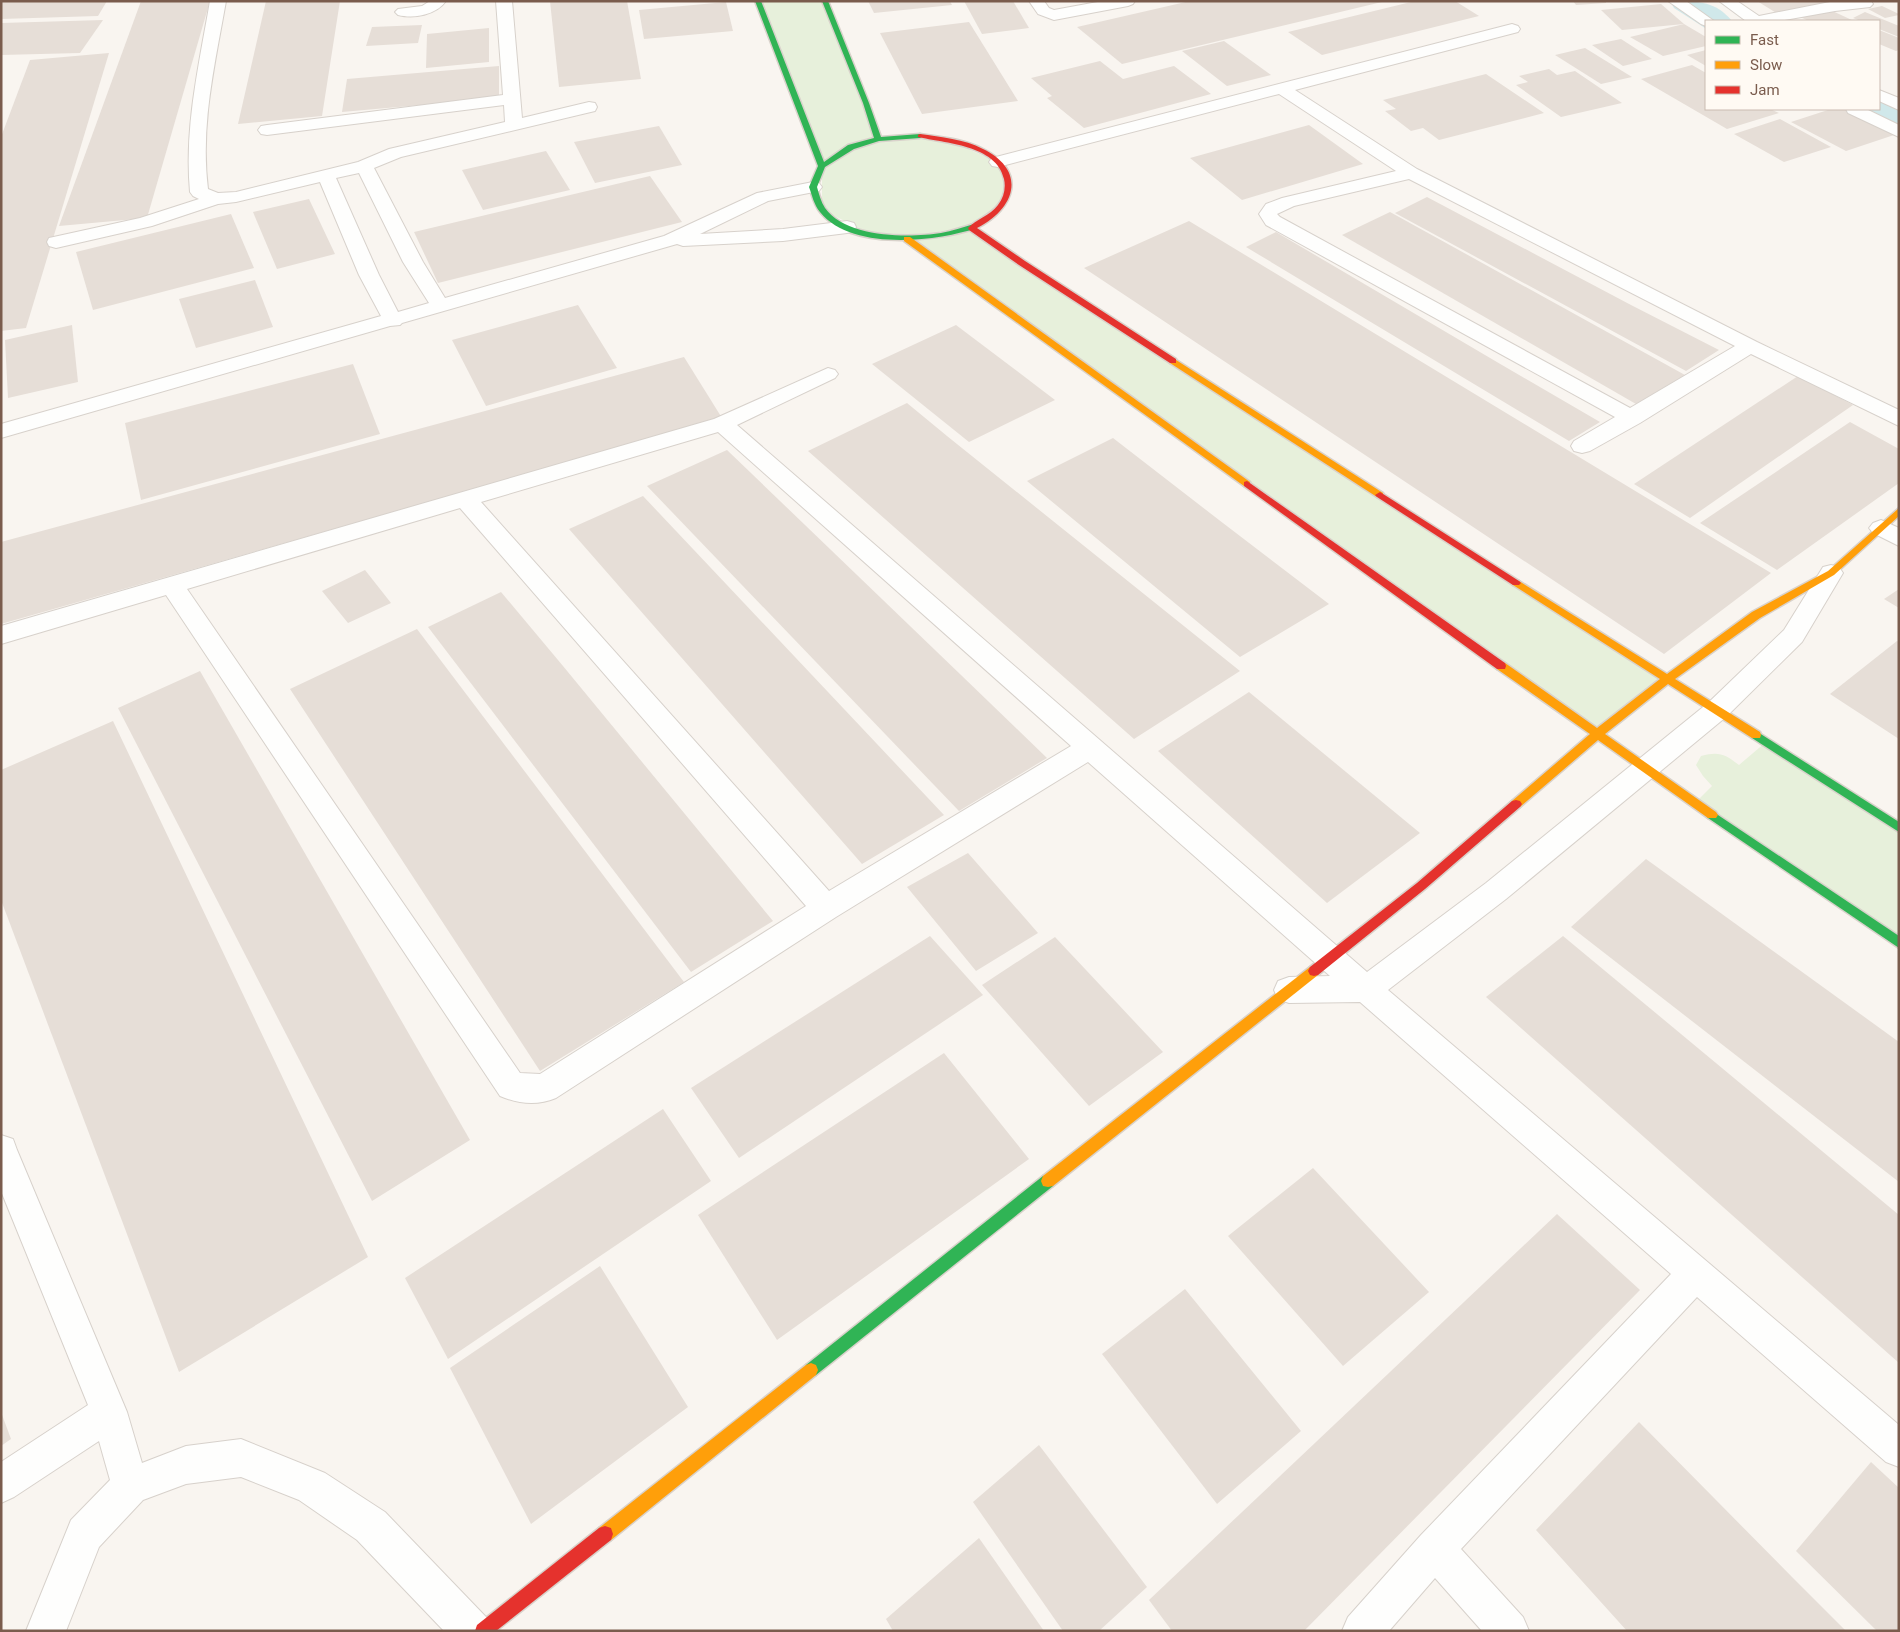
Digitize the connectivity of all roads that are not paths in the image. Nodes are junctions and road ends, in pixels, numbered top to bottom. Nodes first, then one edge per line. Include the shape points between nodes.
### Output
1 (218, 1) edge
2 (439, 1) edge
3 (504, 1) edge
4 (758, 1) edge
5 (825, 1) edge
6 (1036, 1) edge
7 (1128, 1) edge
8 (1675, 1) edge
9 (1726, 1) edge
10 (1862, 8) dead end
11 (403, 12) dead end
12 (1705, 20) edge
13 (1754, 20) edge
14 (1761, 20) edge
15 (1512, 29) dead end
16 (1282, 89) junction
17 (1880, 96) edge
18 (512, 99) junction
19 (1899, 105) edge
20 (589, 107) dead end
21 (1857, 110) edge
22 (1892, 123) edge
23 (514, 125) junction
24 (268, 130) dead end
25 (878, 139) junction
26 (998, 162) junction
27 (364, 166) junction
28 (822, 166) junction
29 (1411, 173) junction
30 (326, 176) junction
31 (813, 187) junction
32 (216, 199) junction
33 (847, 227) junction
34 (972, 228) junction
35 (907, 239) junction
36 (671, 240) junction
37 (56, 242) dead end
38 (441, 306) junction
39 (393, 320) junction
40 (1750, 346) junction
41 (828, 374) dead end
42 (1632, 418) junction
43 (1899, 419) edge
44 (722, 424) junction
45 (1, 431) edge
46 (1582, 446) dead end
47 (465, 499) junction
48 (1899, 511) edge
49 (1890, 533) edge
50 (1831, 573) junction
51 (172, 585) junction
52 (1, 636) edge
53 (1667, 679) junction
54 (1717, 710) junction
55 (1596, 735) junction
56 (1091, 747) junction
57 (1644, 768) junction
58 (1899, 828) edge
59 (826, 908) junction
60 (1899, 944) edge
61 (1331, 959) junction
62 (1367, 989) junction
63 (1289, 990) junction
64 (1, 1150) edge
65 (1695, 1274) junction
66 (109, 1412) junction
67 (1899, 1449) edge
68 (1, 1484) edge
69 (130, 1486) junction
70 (1435, 1549) junction
71 (46, 1631) edge
72 (472, 1631) edge
73 (483, 1631) edge
74 (1362, 1631) edge
75 (1509, 1631) edge

1 - 32 street via 196,136 199,192
2 - 11 street via 429,8
3 - 18 street
4 - 28 street
5 - 25 street
6 - 7 street via 1041,10 1054,16
8 - 12 street
9 - 13 street
10 - 14 street via 1835,6
15 - 16 street
16 - 26 street
16 - 29 street
17 - 19 street
18 - 23 street
18 - 24 street
20 - 23 street
21 - 22 street
23 - 27 street via 395,153
25 - 26 street via 920,136 945,139 977,148
25 - 28 street via 851,147
26 - 34 street via 1010,182 1009,197 996,214
27 - 30 street
27 - 38 street via 413,262
28 - 31 street
29 - 40 street
29 - 42 street via 1288,202 1272,208 1268,214 1273,220
30 - 32 street
30 - 39 street via 369,275
31 - 33 street via 822,210
31 - 36 street via 763,197
32 - 37 street via 145,222
33 - 35 street via 876,236
33 - 36 street via 783,235
34 - 35 street via 934,238
34 - 53 street
35 - 55 street
36 - 38 street
38 - 39 street
39 - 45 street
40 - 42 street
40 - 43 street
41 - 44 street
42 - 46 street
44 - 47 street
44 - 56 street
47 - 51 street
47 - 59 street
48 - 49 street
49 - 50 street
50 - 53 street via 1756,615
50 - 54 street via 1793,636
51 - 52 street
51 - 59 street via 511,1086 528,1090 545,1088
53 - 54 street
53 - 55 street
54 - 57 street
54 - 58 street
55 - 57 street
55 - 61 street
56 - 59 street
56 - 61 street
57 - 60 street
57 - 62 street via 1496,891
61 - 62 street
61 - 63 street
62 - 63 street
62 - 65 street
63 - 73 street
64 - 66 street
65 - 67 street
65 - 70 street
66 - 68 street
66 - 69 street
69 - 71 street via 85,1534
69 - 72 street via 186,1465 241,1458 312,1486 371,1526
70 - 74 street
70 - 75 street

